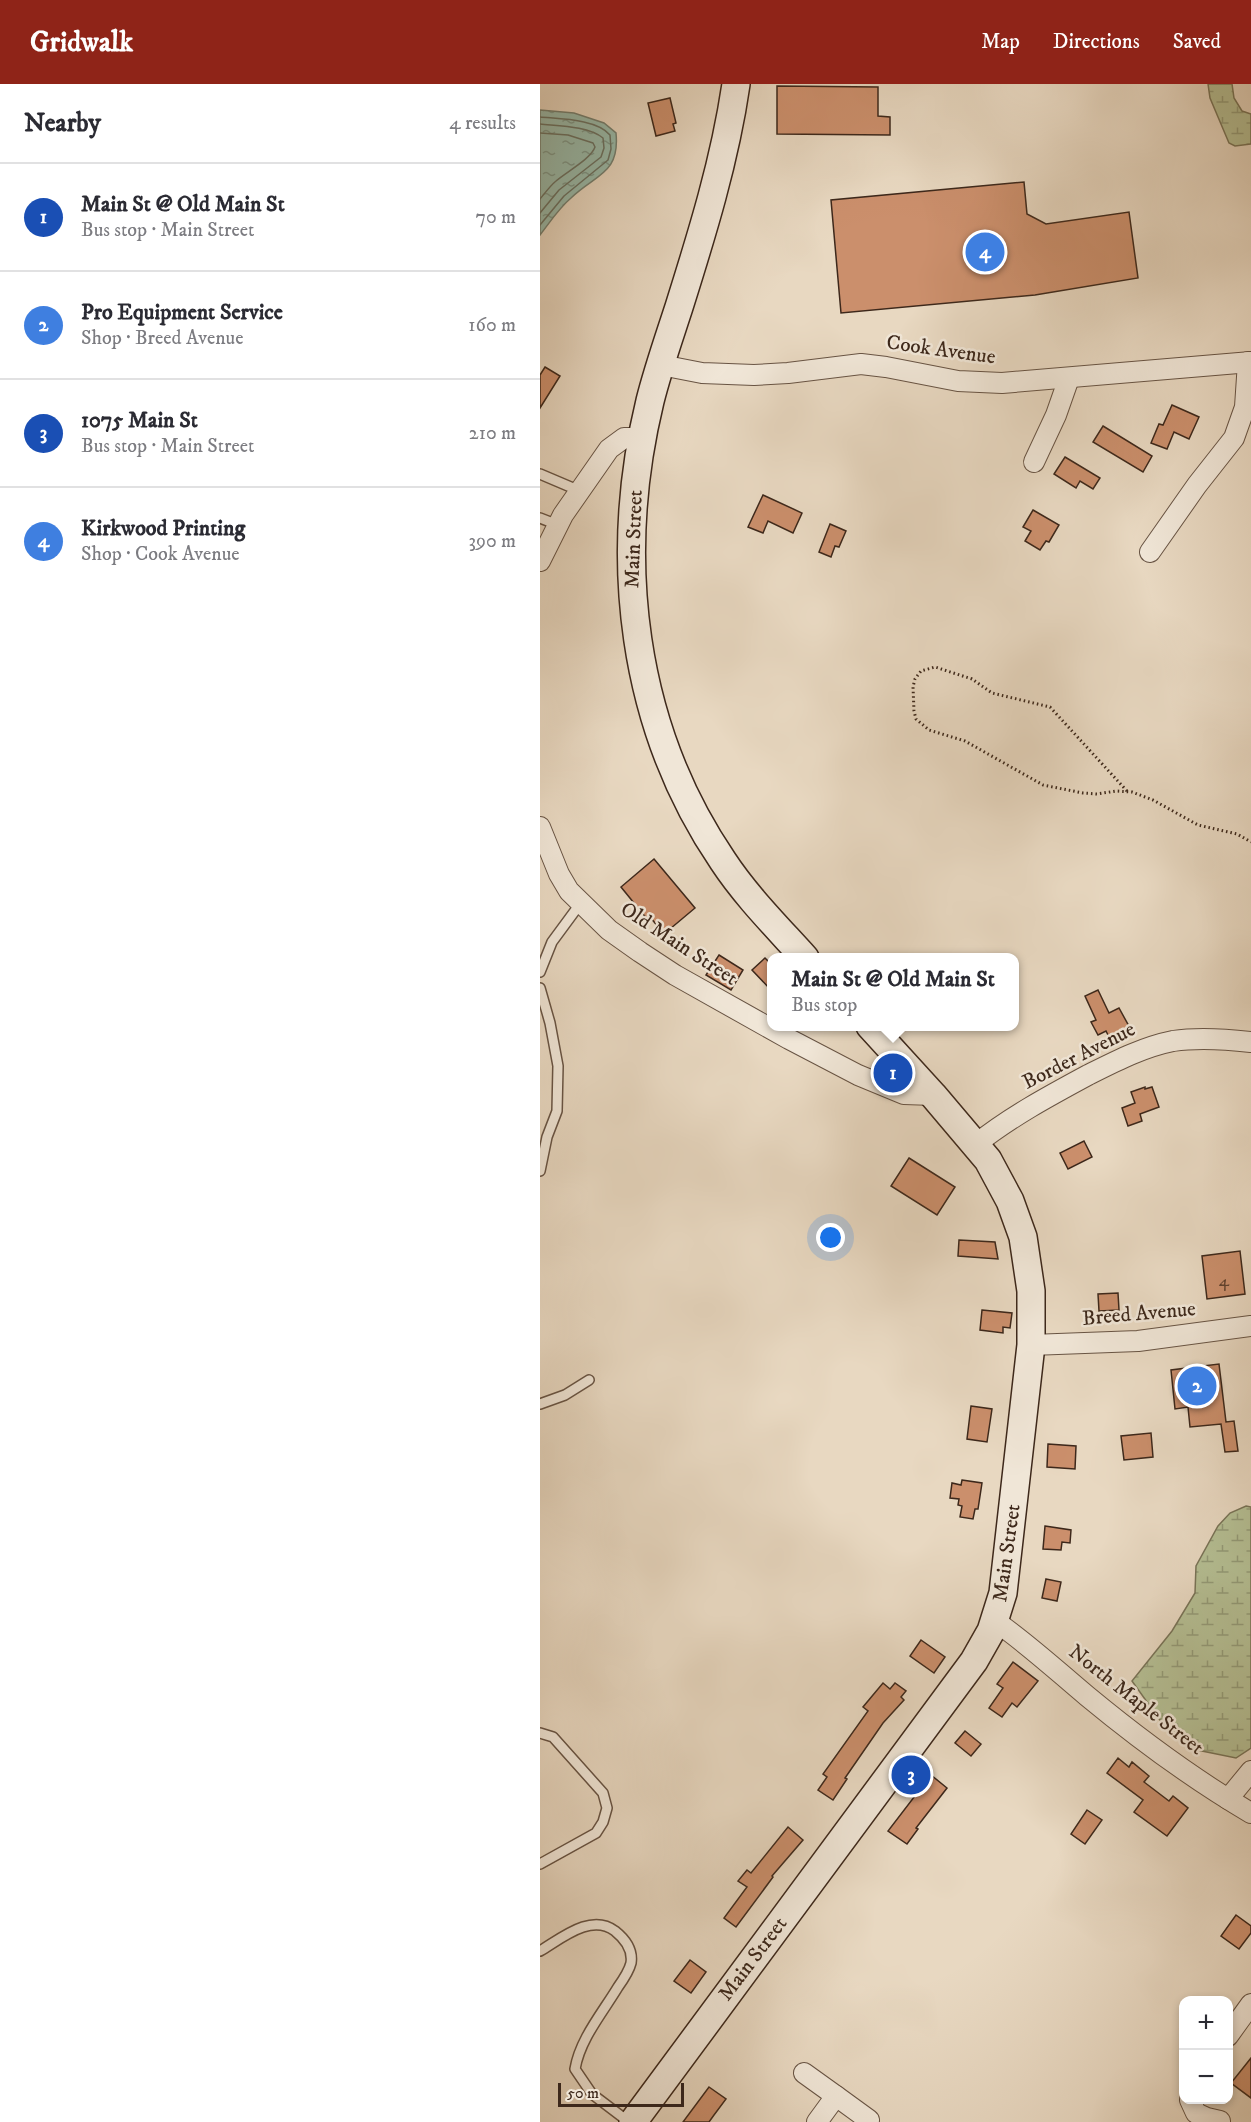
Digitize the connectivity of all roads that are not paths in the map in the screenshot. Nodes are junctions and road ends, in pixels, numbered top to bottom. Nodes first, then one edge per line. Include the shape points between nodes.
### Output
1 (736, 84) edge
2 (1250, 362) edge
3 (661, 365) junction
4 (1069, 378) junction
5 (642, 438) junction
6 (1034, 462) dead end
7 (540, 474) edge
8 (580, 491) junction
9 (545, 522) edge
10 (1150, 552) dead end
11 (540, 561) edge
12 (540, 827) edge
13 (580, 904) junction
14 (801, 953) edge
15 (540, 972) edge
16 (541, 995) edge
17 (767, 1027) edge
18 (773, 1031) edge
19 (875, 1031) edge
20 (1251, 1042) edge
21 (933, 1095) junction
22 (975, 1145) junction
23 (540, 1171) edge
24 (1251, 1326) edge
25 (1031, 1345) junction
26 (589, 1380) dead end
27 (540, 1404) edge
28 (995, 1621) junction
29 (540, 1733) edge
30 (1251, 1771) edge
31 (1228, 1799) junction
32 (1251, 1813) edge
33 (540, 1864) edge
34 (540, 1951) edge
35 (1251, 2004) edge
36 (1233, 2029) edge
37 (804, 2073) dead end
38 (836, 2096) junction
39 (1192, 2104) edge
40 (869, 2120) dead end
41 (1220, 2121) edge
42 (631, 2122) edge
43 (817, 2122) edge

1 - 3 main road, Main Street via 718,176
2 - 4 street, Cook Avenue
2 - 10 street via 1245,407 1234,438
3 - 4 street, Cook Avenue via 702,374 788,373 851,364 979,382
3 - 5 main road, Main Street
4 - 6 street
5 - 8 street via 618,441
5 - 14 main road, Main Street via 631,548 633,602 642,675 660,737 688,802 723,861
7 - 8 lane
8 - 9 street
9 - 11 street
12 - 13 street, Old Main Street via 559,874
13 - 15 lane via 552,942
13 - 17 street, Old Main Street via 640,952
16 - 23 lane via 558,1066 558,1088 557,1111
18 - 21 street, Old Main Street via 904,1094
19 - 21 main road, Main Street
20 - 22 street, Border Avenue via 1195,1038 1145,1049 1055,1093 1000,1125
21 - 22 main road, Main Street
22 - 25 main road, Main Street via 1003,1185 1023,1237 1031,1291
24 - 25 street, Breed Avenue via 1138,1341
25 - 28 main road, Main Street via 1007,1569
26 - 27 lane
28 - 31 street, North Maple Street via 1036,1650 1142,1740
28 - 42 main road, Main Street via 974,1661
29 - 33 lane via 553,1737 603,1793 607,1808 596,1833
30 - 31 street
31 - 32 street, North Maple Street
34 - 42 lane via 593,1924 608,1926 631,1949 631,1963 578,2053 575,2069 592,2094
35 - 36 street
37 - 38 street
38 - 40 street
38 - 43 street
39 - 41 street via 1196,2113

